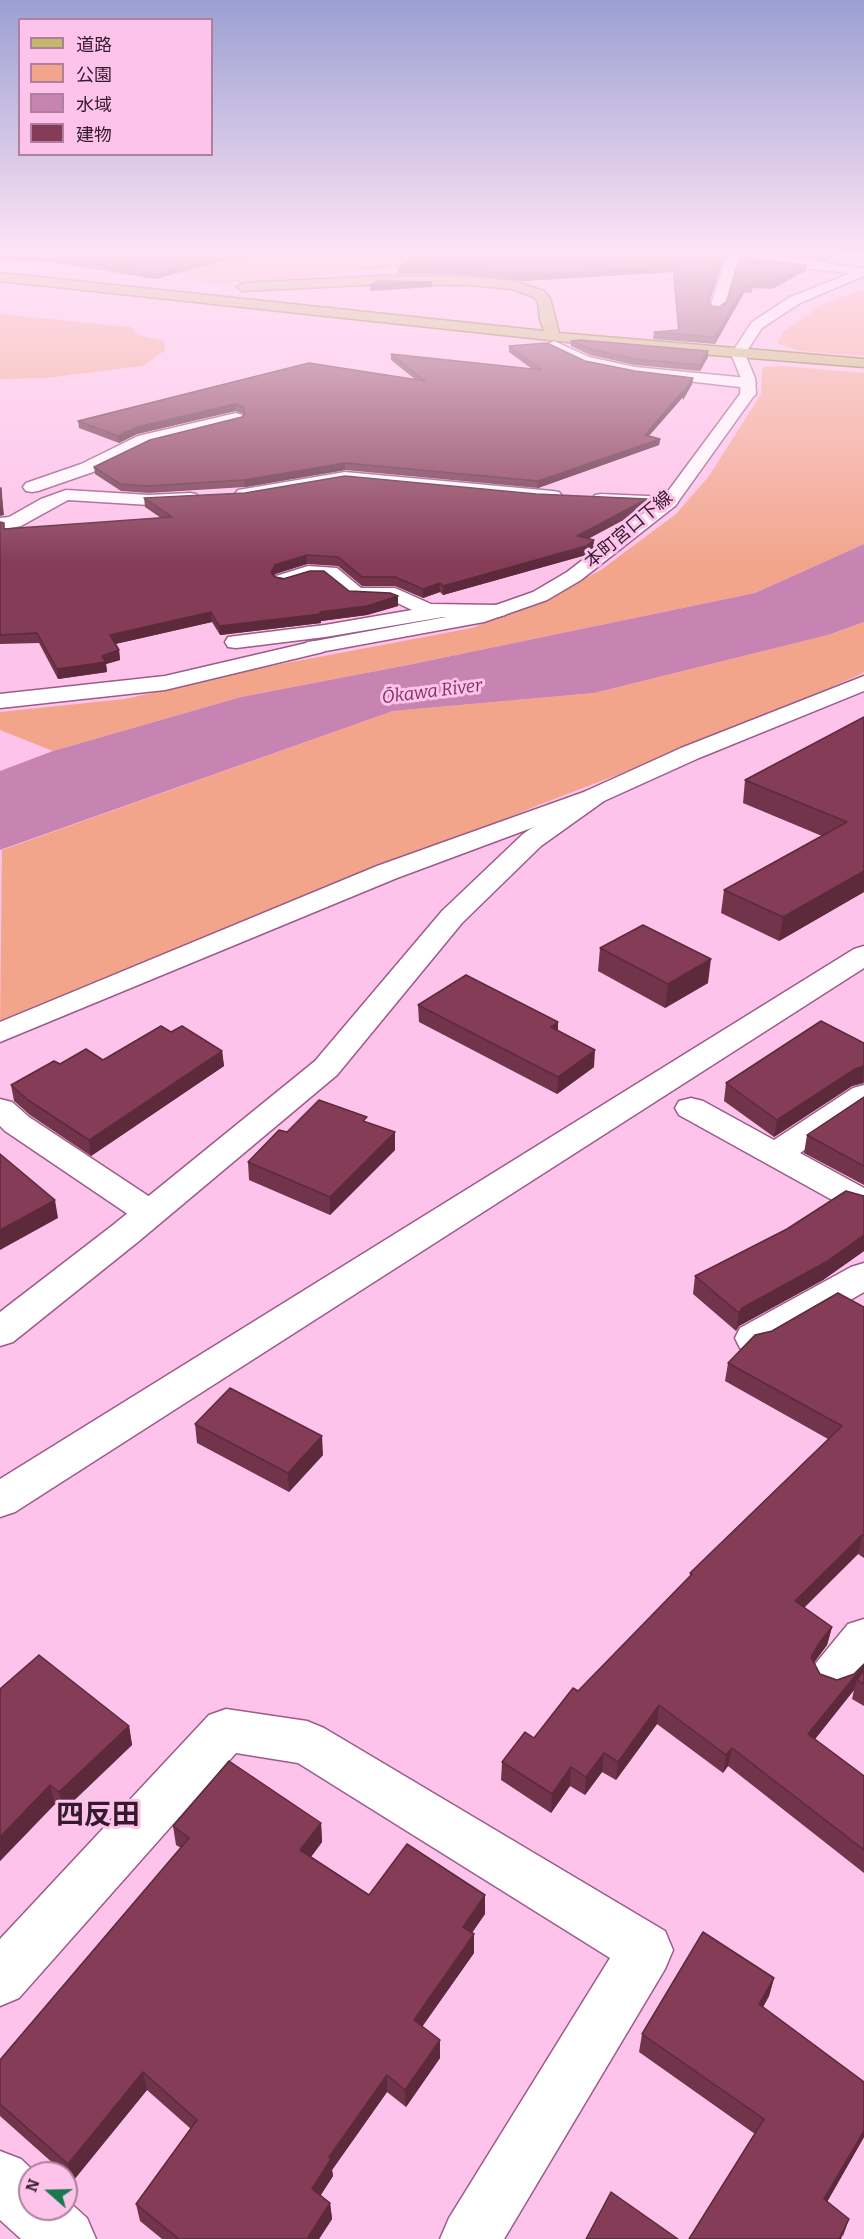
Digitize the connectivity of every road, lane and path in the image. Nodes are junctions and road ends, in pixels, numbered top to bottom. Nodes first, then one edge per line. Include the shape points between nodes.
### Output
1 (577, 355) edge
2 (739, 355) edge
3 (757, 355) edge
4 (864, 363) edge
5 (748, 383) junction
6 (236, 418) edge
7 (225, 495) edge
8 (204, 497) edge
9 (669, 502) junction
10 (47, 503) junction
11 (0, 524) edge
12 (283, 580) edge
13 (444, 611) junction
14 (498, 611) junction
15 (236, 642) dead end
16 (864, 683) edge
17 (0, 701) edge
18 (595, 796) junction
19 (864, 955) edge
20 (0, 1033) edge
21 (864, 1095) edge
22 (691, 1108) dead end
23 (0, 1110) edge
24 (776, 1154) junction
25 (864, 1203) edge
26 (150, 1214) junction
27 (864, 1276) edge
28 (0, 1332) edge
29 (754, 1338) edge
30 (0, 1500) edge
31 (864, 1638) edge
32 (832, 1677) edge
33 (0, 1979) edge
34 (0, 2180) edge
35 (18, 2196) edge
36 (46, 2221) edge
37 (66, 2239) edge
38 (470, 2239) edge

1 - 5 street via 585,361 635,371
2 - 5 street
3 - 4 main road
5 - 9 street, 本町宮口下線 via 748,394
6 - 10 street via 144,440 87,468 32,487
7 - 9 street via 345,477
8 - 10 street via 148,500 66,495
9 - 14 street, 本町宮口下線 via 574,576 540,596
10 - 11 street via 14,522
12 - 13 street via 308,572 330,572 356,594 395,594 425,609
13 - 14 street
13 - 15 street
14 - 17 street, 本町宮口下線 via 315,647 165,683
16 - 18 street
18 - 20 street via 387,872
18 - 26 street via 532,840 452,917 326,1068
19 - 30 street
21 - 24 street
22 - 24 street
23 - 26 street
24 - 25 street
26 - 28 street
27 - 29 street
31 - 32 street
33 - 38 street via 226,1730 307,1743 646,1950
34 - 35 street
36 - 37 street

